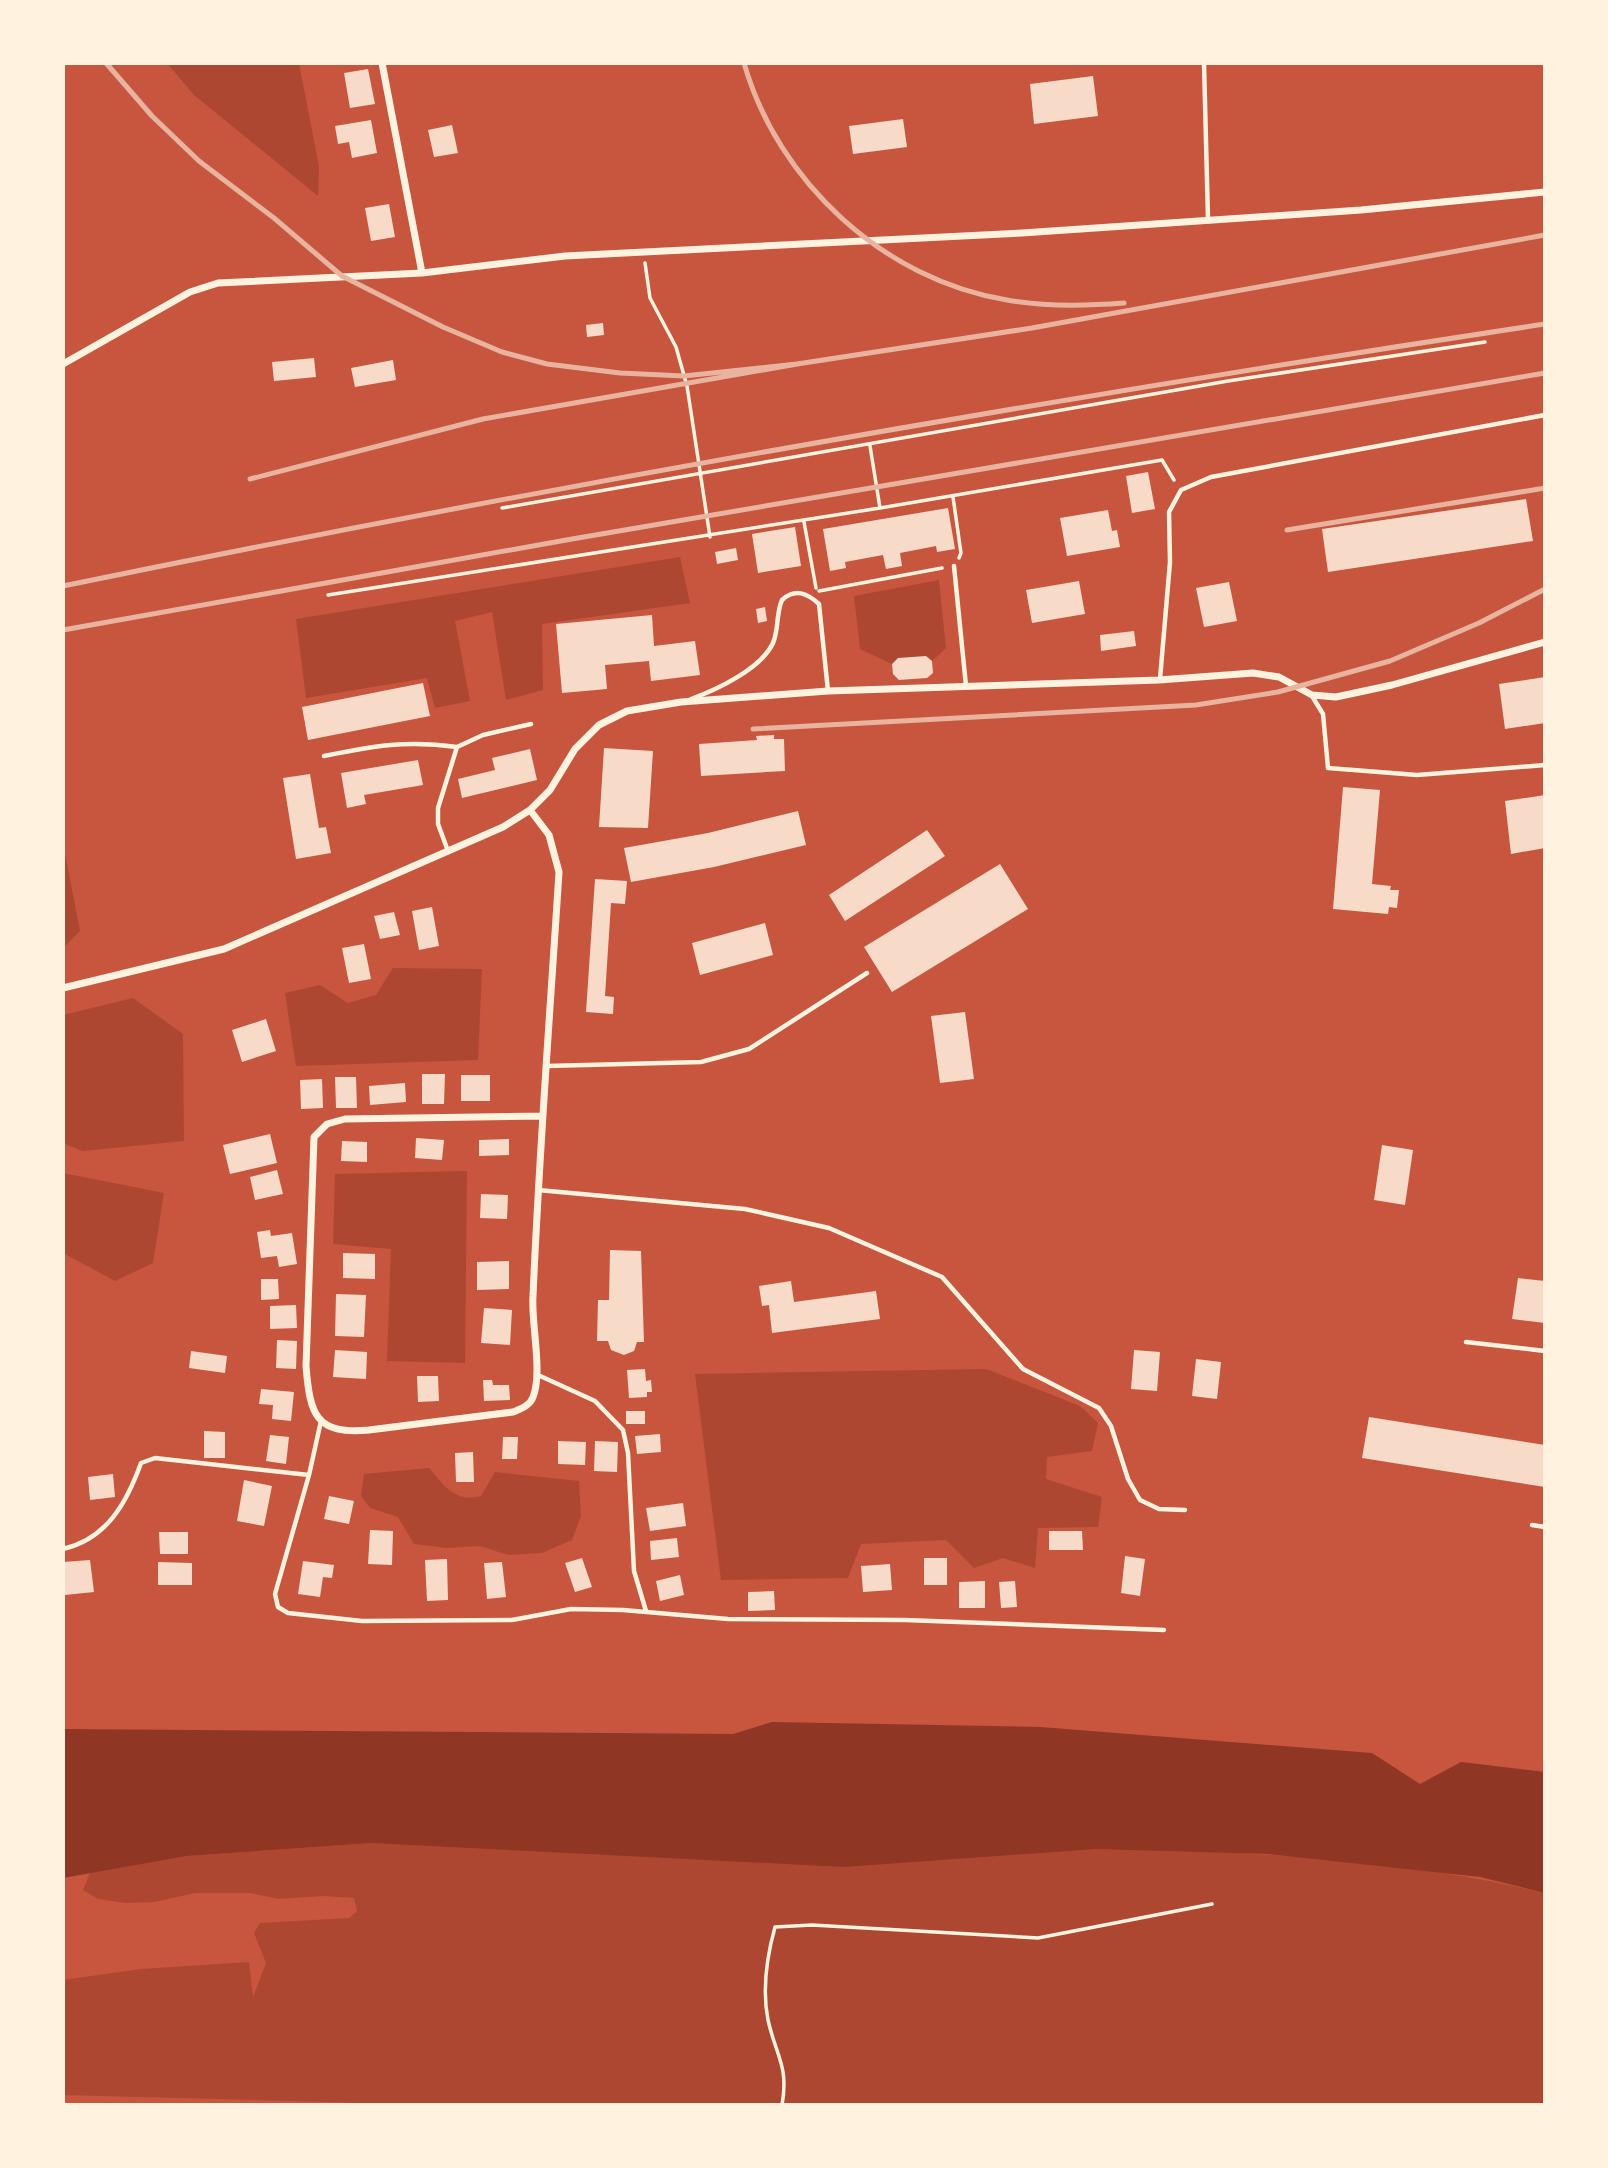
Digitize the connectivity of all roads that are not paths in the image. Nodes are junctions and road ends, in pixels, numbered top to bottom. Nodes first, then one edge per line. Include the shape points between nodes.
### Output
1 (382, 63) edge
2 (1204, 63) edge
3 (1545, 192) edge
4 (1208, 220) junction
5 (422, 273) junction
6 (63, 364) edge
7 (1545, 415) edge
8 (954, 566) road end
9 (1545, 642) edge
10 (1159, 680) junction
11 (966, 686) junction
12 (828, 691) junction
13 (1311, 695) junction
14 (681, 702) junction
15 (531, 724) dead end
16 (457, 747) junction
17 (324, 756) dead end
18 (1545, 765) edge
19 (530, 810) junction
20 (448, 851) junction
21 (867, 974) dead end
22 (63, 988) edge
23 (546, 1066) junction
24 (542, 1116) junction
25 (538, 1190) junction
26 (1466, 1342) dead end
27 (1545, 1350) edge
28 (536, 1374) junction
29 (321, 1421) junction
30 (309, 1475) junction
31 (1185, 1510) dead end
32 (1532, 1525) dead end
33 (1545, 1527) edge
34 (63, 1549) edge
35 (646, 1611) junction
36 (1164, 1630) dead end

1 - 5 street
2 - 4 lane
3 - 4 street via 1433,205
4 - 5 street via 565,256
5 - 6 street via 218,283 190,292
7 - 10 lane via 1211,477 1181,491 1169,512 1170,562
8 - 11 lane
9 - 13 street via 1392,685 1336,697
10 - 11 street
10 - 13 street via 1253,673 1279,677
11 - 12 street
12 - 14 street
12 - 14 lane via 818,604 796,592 782,600 768,650 720,688
13 - 18 lane via 1323,714 1328,768 1417,775
14 - 19 street via 627,711 599,725 575,749 550,790
15 - 16 lane via 483,735
16 - 17 lane via 414,741
16 - 20 lane via 438,808 438,824
19 - 20 street
19 - 23 street via 549,835 559,872
20 - 22 street via 224,949
21 - 23 lane via 749,1049 701,1062
23 - 24 street
24 - 25 street
24 - 29 street via 345,1119 327,1124 314,1137 306,1366 309,1401
25 - 28 street via 532,1306
25 - 31 lane via 745,1209 829,1228 942,1277 1023,1369 1099,1408 1111,1426 1128,1479 1140,1500 1159,1509
26 - 27 lane
28 - 29 street via 533,1397 526,1407 513,1412 346,1432
28 - 35 lane via 595,1401 623,1430 634,1571
29 - 30 lane
30 - 34 lane via 155,1458 141,1463 128,1499 108,1524 79,1546
30 - 35 lane via 275,1594 278,1607 288,1613 362,1621 512,1620 571,1609
32 - 33 lane
35 - 36 lane via 728,1619

